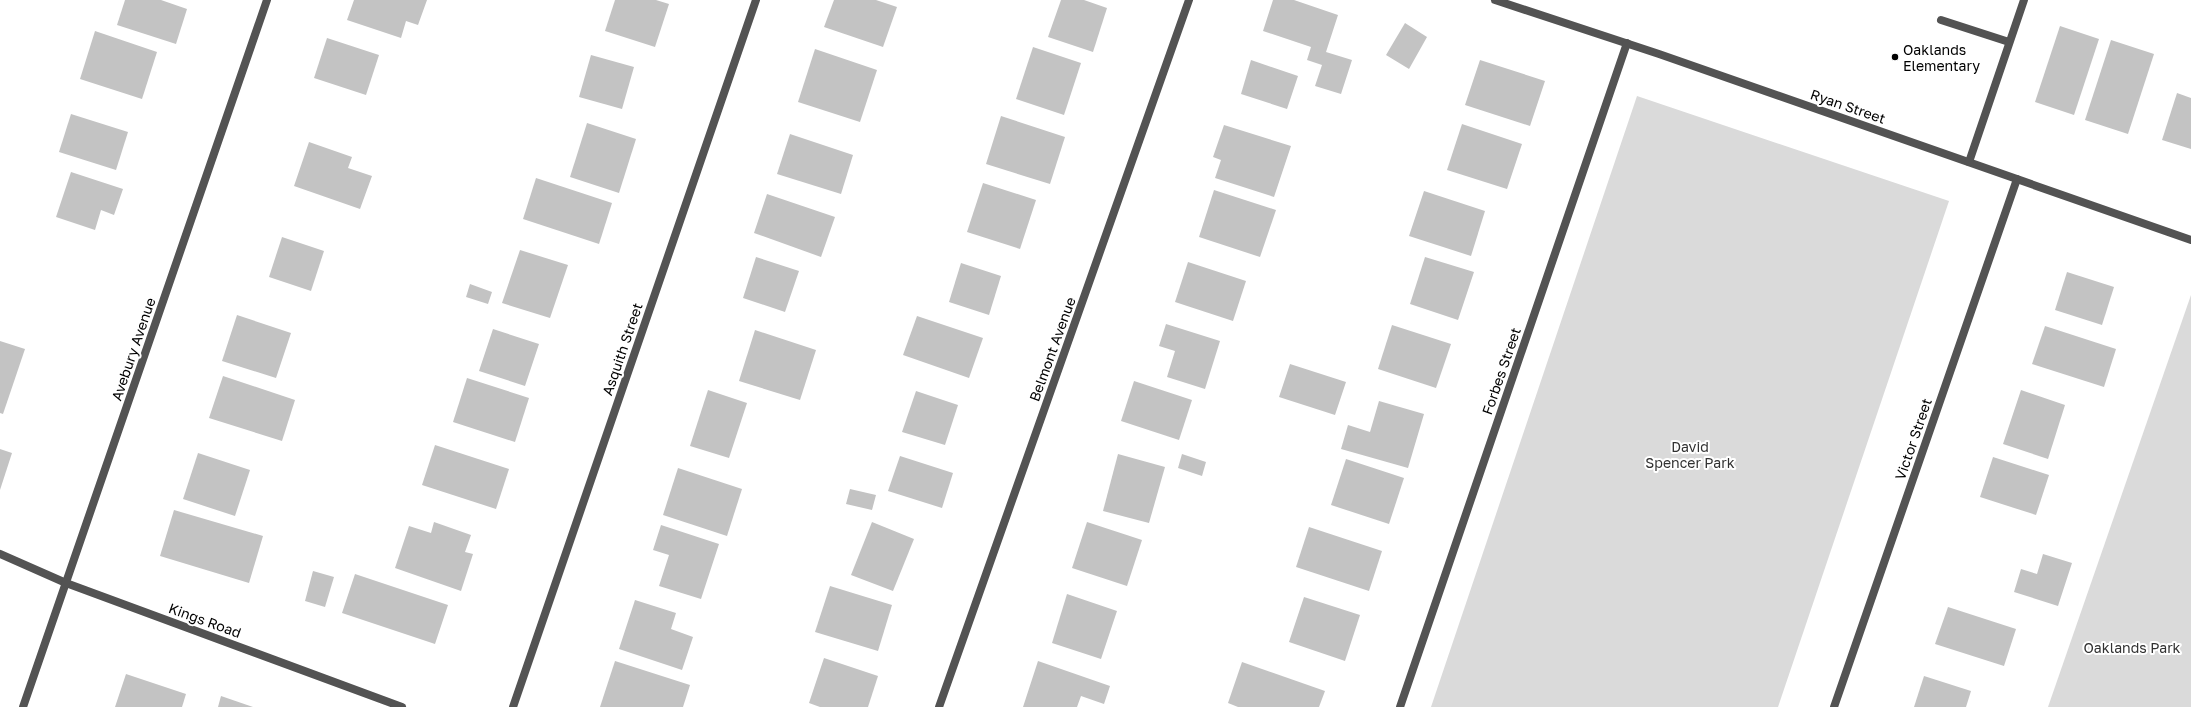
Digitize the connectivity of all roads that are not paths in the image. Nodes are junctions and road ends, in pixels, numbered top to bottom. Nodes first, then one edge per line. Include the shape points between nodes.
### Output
1 (267, 0) edge
2 (756, 0) edge
3 (1190, 0) edge
4 (1496, 0) edge
5 (2024, 0) edge
6 (1942, 20) dead end
7 (2009, 42) junction
8 (1627, 44) junction
9 (1969, 162) junction
10 (2017, 179) junction
11 (2191, 240) edge
12 (0, 554) edge
13 (66, 583) junction
14 (23, 707) edge
15 (402, 707) edge
16 (513, 707) edge
17 (939, 707) edge
18 (1400, 707) edge
19 (1834, 707) edge

1 - 13 street, Avebury Avenue
2 - 16 street, Asquith Street
3 - 17 street, Belmont Avenue
4 - 8 street, Ryan Street
5 - 7 street
6 - 7 street
7 - 9 street
8 - 9 street, Ryan Street
8 - 18 street, Forbes Street
9 - 10 street, Ryan Street
10 - 11 street, Ryan Street
10 - 19 street, Victor Street
12 - 13 street, Kings Road
13 - 14 street, Avebury Avenue
13 - 15 street, Kings Road

